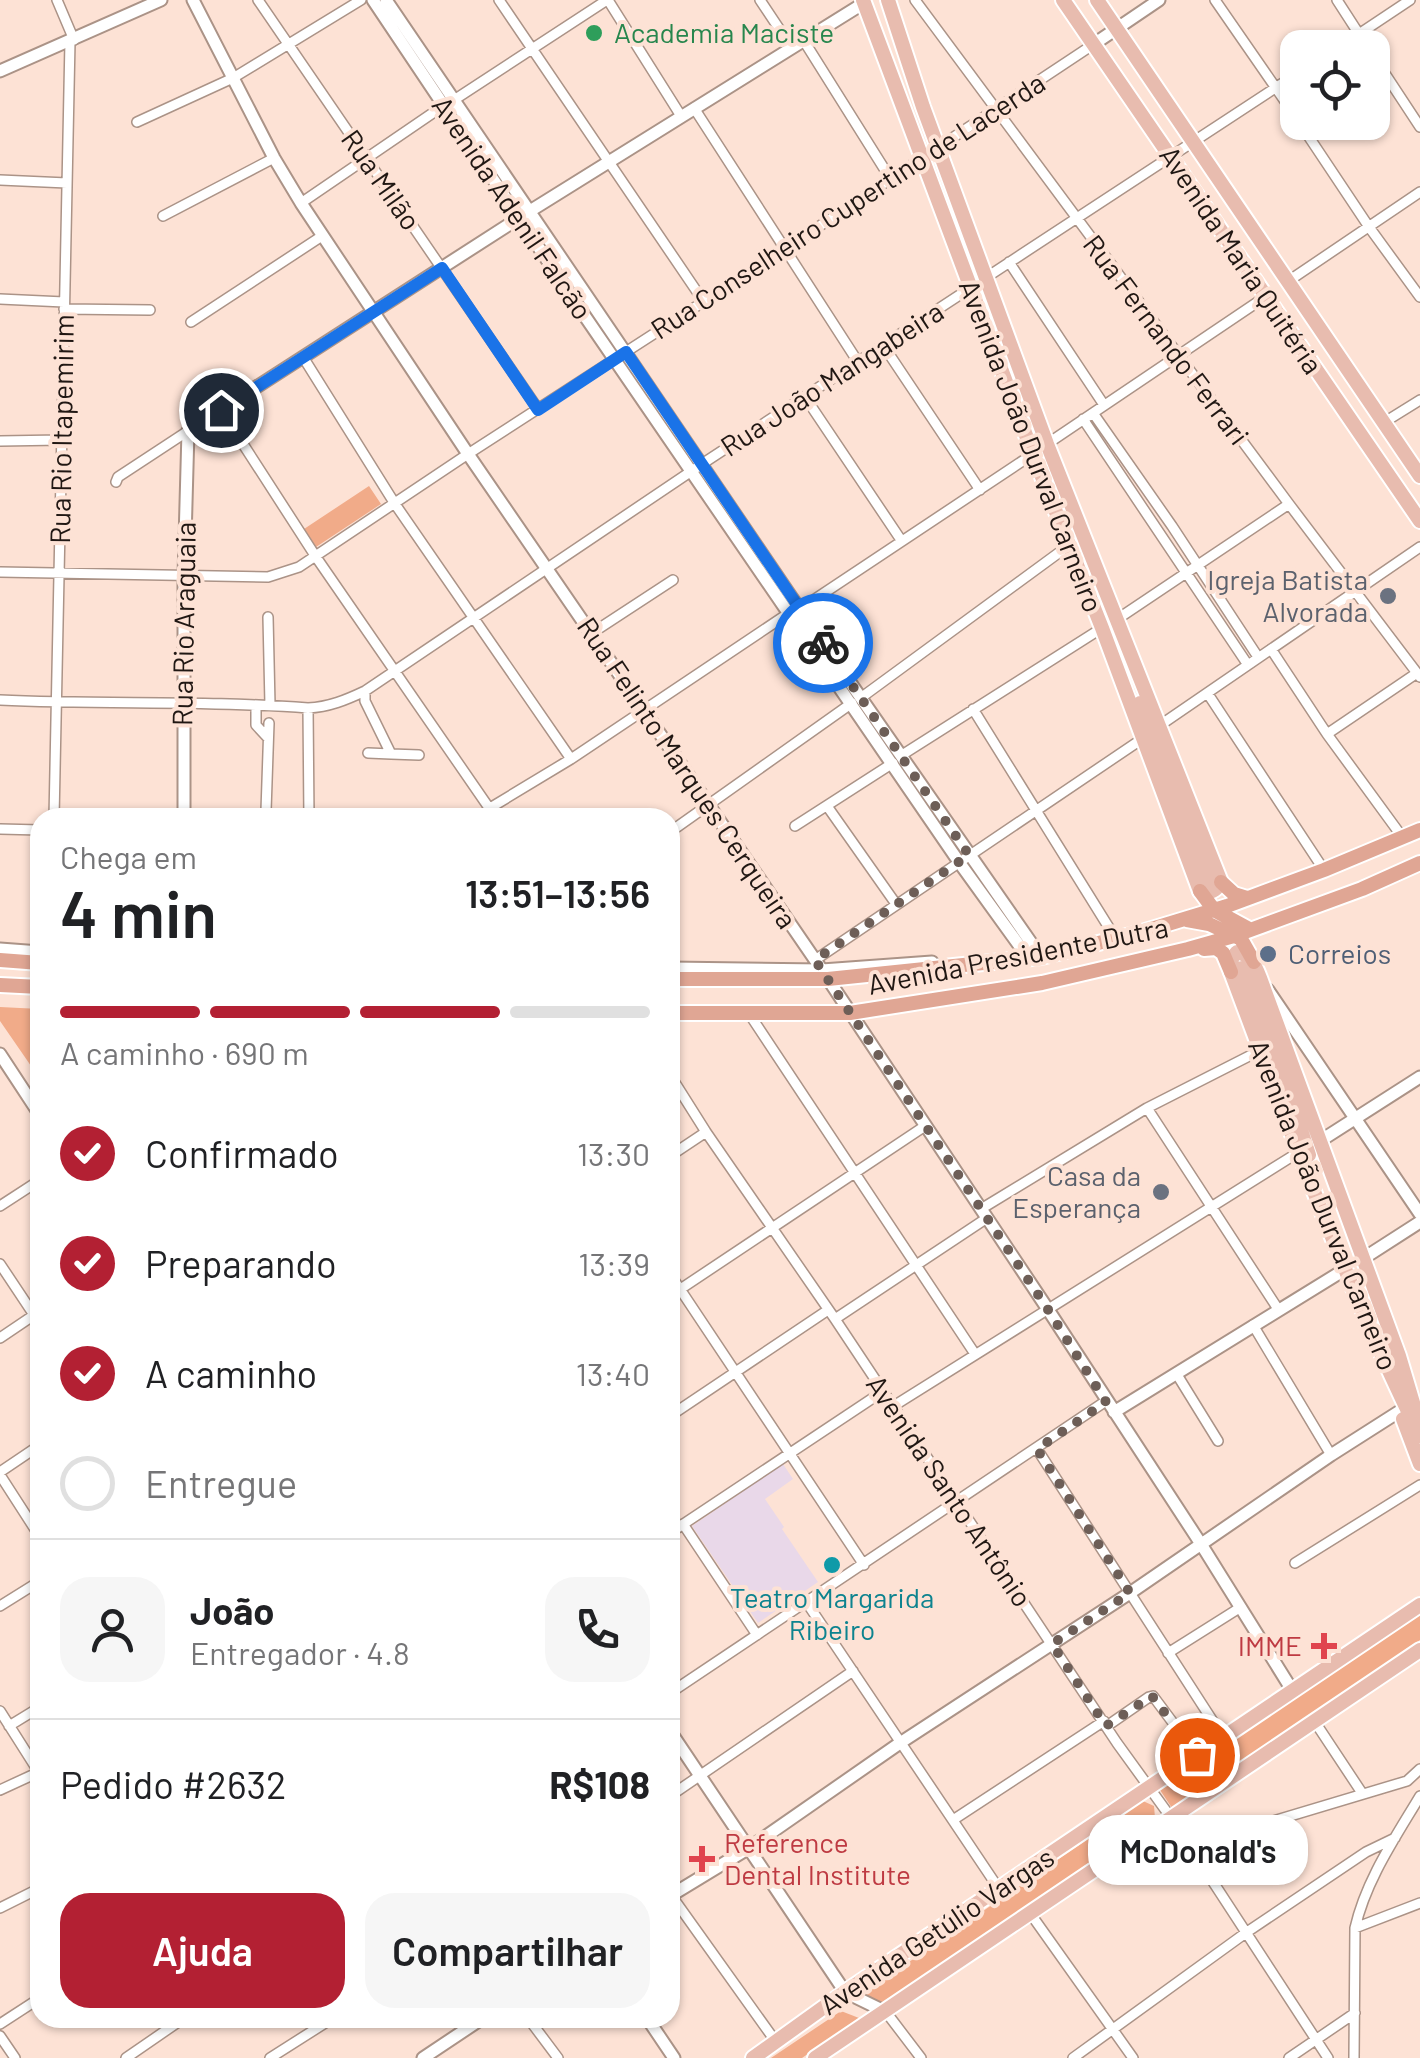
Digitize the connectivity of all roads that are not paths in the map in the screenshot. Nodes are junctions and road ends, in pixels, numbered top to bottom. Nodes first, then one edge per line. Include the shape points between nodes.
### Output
1 (57, 0) edge
2 (161, 0) edge
3 (193, 0) edge
4 (258, 0) edge
5 (361, 0) edge
6 (372, 0) edge
7 (386, 0) edge
8 (499, 0) edge
9 (608, 0) edge
10 (760, 0) edge
11 (888, 0) edge
12 (915, 0) edge
13 (1063, 0) edge
14 (1098, 0) edge
15 (1159, 0) edge
16 (1215, 0) edge
17 (1337, 0) edge
18 (1410, 0) edge
19 (863, 1) edge
20 (1117, 28) junction
21 (1357, 30) edge
22 (1366, 30) edge
23 (72, 40) junction
24 (804, 40) junction
25 (903, 44) junction
26 (1094, 44) junction
27 (288, 46) junction
28 (792, 48) junction
29 (532, 49) junction
30 (888, 66) junction
31 (0, 71) edge
32 (233, 78) junction
33 (1390, 80) edge
34 (1280, 84) edge
35 (1276, 86) junction
36 (1280, 92) edge
37 (449, 103) junction
38 (694, 108) junction
39 (995, 110) junction
40 (681, 116) junction
41 (137, 122) dead end
42 (1419, 122) edge
43 (466, 128) junction
44 (1311, 140) edge
45 (1192, 142) junction
46 (939, 147) junction
47 (1171, 156) junction
48 (274, 158) junction
49 (368, 159) junction
50 (921, 159) junction
51 (609, 162) junction
52 (890, 178) junction
53 (0, 180) edge
54 (67, 182) junction
55 (1420, 192) edge
56 (301, 203) junction
57 (530, 210) junction
58 (164, 216) dead end
59 (1076, 218) junction
60 (518, 219) junction
61 (1369, 227) junction
62 (322, 236) junction
63 (785, 250) junction
64 (1009, 262) junction
65 (442, 268) junction
66 (986, 277) junction
67 (1287, 282) junction
68 (970, 288) junction
69 (1265, 296) junction
70 (1420, 297) edge
71 (0, 298) edge
72 (704, 302) junction
73 (64, 306) junction
74 (587, 308) junction
75 (150, 310) dead end
76 (372, 312) junction
77 (191, 322) dead end
78 (883, 345) junction
79 (620, 356) junction
80 (1179, 356) junction
81 (303, 357) junction
82 (858, 362) junction
83 (805, 397) junction
84 (1420, 400) edge
85 (1104, 405) junction
86 (221, 410) junction
87 (538, 410) junction
88 (1088, 416) junction
89 (1383, 423) junction
90 (188, 431) junction
91 (61, 440) junction
92 (0, 441) edge
93 (1047, 444) junction
94 (468, 454) junction
95 (1033, 454) junction
96 (697, 467) junction
97 (1420, 476) edge
98 (116, 482) dead end
99 (980, 490) junction
100 (395, 504) junction
101 (1288, 504) junction
102 (1420, 521) edge
103 (1172, 526) junction
104 (1160, 534) junction
105 (901, 540) junction
106 (1068, 546) junction
107 (1420, 547) edge
108 (316, 557) junction
109 (1198, 564) junction
110 (547, 568) junction
111 (0, 572) edge
112 (59, 572) junction
113 (1186, 572) junction
114 (184, 576) junction
115 (673, 580) dead end
116 (1356, 592) junction
117 (794, 611) junction
118 (268, 617) dead end
119 (474, 618) junction
120 (1116, 620) junction
121 (592, 633) junction
122 (1109, 633) junction
123 (1270, 649) junction
124 (1258, 657) junction
125 (1248, 665) junction
126 (395, 670) junction
127 (1418, 675) edge
128 (365, 691) junction
129 (1208, 694) junction
130 (0, 700) edge
131 (857, 700) junction
132 (55, 702) junction
133 (183, 702) junction
134 (256, 705) junction
135 (270, 705) junction
136 (308, 708) junction
137 (974, 709) junction
138 (642, 710) junction
139 (269, 723) dead end
140 (1159, 726) junction
141 (1328, 734) junction
142 (268, 738) junction
143 (1142, 739) junction
144 (368, 753) dead end
145 (391, 754) junction
146 (418, 755) dead end
147 (571, 759) junction
148 (897, 759) junction
149 (708, 806) junction
150 (827, 806) junction
151 (54, 808) edge
152 (184, 808) edge
153 (266, 808) edge
154 (309, 808) edge
155 (490, 808) edge
156 (500, 808) edge
157 (1036, 812) junction
158 (680, 825) edge
159 (795, 826) dead end
160 (0, 829) edge
161 (30, 830) edge
162 (1420, 830) edge
163 (1402, 838) junction
164 (964, 859) junction
165 (1420, 863) edge
166 (1324, 870) junction
167 (1210, 884) junction
168 (1248, 898) junction
169 (896, 904) junction
170 (1214, 910) junction
171 (1184, 918) junction
172 (1267, 924) junction
173 (1249, 929) junction
174 (1234, 936) junction
175 (1116, 938) junction
176 (1188, 949) junction
177 (0, 950) edge
178 (30, 952) edge
179 (1032, 958) junction
180 (0, 960) edge
181 (30, 962) edge
182 (680, 968) edge
183 (1242, 968) junction
184 (821, 970) junction
185 (680, 978) edge
186 (1260, 978) junction
187 (0, 985) edge
188 (30, 986) edge
189 (680, 1013) edge
190 (850, 1013) junction
191 (750, 1014) junction
192 (1260, 1050) junction
193 (1, 1058) edge
194 (1420, 1077) edge
195 (680, 1090) edge
196 (30, 1100) edge
197 (1147, 1108) junction
198 (1355, 1118) junction
199 (1299, 1120) junction
200 (925, 1126) junction
201 (706, 1132) junction
202 (1320, 1141) junction
203 (680, 1149) edge
204 (1299, 1152) junction
205 (856, 1173) junction
206 (1334, 1182) junction
207 (30, 1186) edge
208 (1315, 1190) junction
209 (0, 1206) edge
210 (1211, 1206) junction
211 (984, 1214) junction
212 (1420, 1214) edge
213 (1420, 1222) edge
214 (773, 1229) junction
215 (1364, 1258) junction
216 (0, 1264) edge
217 (918, 1265) junction
218 (1344, 1270) junction
219 (680, 1289) joint
220 (30, 1305) edge
221 (1047, 1308) junction
222 (1278, 1309) junction
223 (831, 1315) junction
224 (30, 1321) edge
225 (1254, 1325) junction
226 (0, 1338) edge
227 (975, 1354) junction
228 (1399, 1356) junction
229 (1388, 1371) junction
230 (736, 1372) junction
231 (1176, 1372) junction
232 (882, 1392) junction
233 (1420, 1396) edge
234 (892, 1407) junction
235 (1110, 1407) junction
236 (680, 1409) edge
237 (1400, 1411) junction
238 (1420, 1426) edge
239 (1420, 1436) edge
240 (1218, 1441) dead end
241 (1037, 1449) junction
242 (30, 1452) edge
243 (790, 1453) junction
244 (1332, 1455) junction
245 (1420, 1464) edge
246 (0, 1474) edge
247 (1420, 1485) edge
248 (957, 1503) junction
249 (30, 1520) edge
250 (683, 1524) junction
251 (680, 1526) edge
252 (1201, 1544) junction
253 (1295, 1563) dead end
254 (864, 1565) junction
255 (30, 1587) edge
256 (1130, 1593) junction
257 (807, 1602) junction
258 (1420, 1605) edge
259 (0, 1606) edge
260 (1241, 1607) junction
261 (757, 1635) junction
262 (1052, 1644) junction
263 (1420, 1650) edge
264 (1168, 1654) junction
265 (853, 1671) junction
266 (680, 1687) edge
267 (1292, 1690) junction
268 (0, 1712) edge
269 (30, 1713) edge
270 (1315, 1722) junction
271 (1105, 1724) junction
272 (9, 1726) junction
273 (1223, 1737) junction
274 (900, 1742) junction
275 (680, 1747) edge
276 (1197, 1755) junction
277 (30, 1760) edge
278 (1420, 1769) edge
279 (699, 1776) junction
280 (30, 1778) edge
281 (1407, 1781) junction
282 (1149, 1787) junction
283 (1420, 1787) edge
284 (680, 1789) edge
285 (0, 1790) edge
286 (1362, 1793) junction
287 (1420, 1796) edge
288 (1172, 1819) junction
289 (952, 1820) junction
290 (1395, 1838) junction
291 (1190, 1846) junction
292 (749, 1848) junction
293 (999, 1888) junction
294 (680, 1890) edge
295 (30, 1893) edge
296 (1420, 1903) edge
297 (0, 1908) edge
298 (680, 1909) edge
299 (1030, 1913) junction
300 (1355, 1928) junction
301 (1247, 1932) junction
302 (845, 1992) junction
303 (30, 2004) edge
304 (886, 2012) junction
305 (1356, 2013) junction
306 (0, 2024) edge
307 (170, 2028) edge
308 (317, 2028) edge
309 (468, 2028) edge
310 (536, 2028) edge
311 (654, 2028) edge
312 (1112, 2030) junction
313 (0, 2036) edge
314 (1316, 2040) junction
315 (776, 2042) junction
316 (15, 2058) edge
317 (126, 2058) edge
318 (270, 2058) edge
319 (422, 2058) edge
320 (558, 2058) edge
321 (674, 2058) edge
322 (753, 2058) edge
323 (815, 2058) edge
324 (920, 2058) edge
325 (1072, 2058) edge
326 (1133, 2058) edge
327 (1289, 2058) edge
328 (1328, 2058) edge
329 (1354, 2058) edge

1 - 23 street
2 - 23 street
3 - 32 street, Rua Felinto Marques Cerqueira
4 - 27 street, Rua Milão
5 - 27 street
6 - 37 street, Avenida Adenil Falcão
7 - 37 street, Avenida Adenil Falcão
8 - 29 street
9 - 29 street
9 - 40 street
10 - 28 street
11 - 25 main road, Avenida João Durval Carneiro
12 - 39 street, Rua Fernando Ferrari
13 - 26 main road, Avenida Maria Quitéria
14 - 20 main road, Avenida Maria Quitéria
15 - 20 street
16 - 35 street
17 - 21 street
18 - 22 street
19 - 24 street
19 - 30 main road, Avenida João Durval Carneiro
20 - 26 street
20 - 45 main road, Avenida Maria Quitéria
23 - 31 street
23 - 54 street, Rua Rio Itapemirim
24 - 28 street
24 - 52 street
25 - 30 main road via 894,35 883,39
25 - 46 main road, Avenida João Durval Carneiro
26 - 39 street, Rua Conselheiro Cupertino de Lacerda
26 - 47 main road, Avenida Maria Quitéria
27 - 32 street
27 - 49 street, Rua Milão
28 - 38 street
29 - 37 street
29 - 51 street
30 - 50 main road, Avenida João Durval Carneiro
32 - 41 street
32 - 48 street, Rua Felinto Marques Cerqueira
33 - 42 street
34 - 35 street
35 - 36 street
35 - 45 street
37 - 43 street, Avenida Adenil Falcão
37 - 49 street
38 - 40 street
38 - 63 street
39 - 46 street, Rua Conselheiro Cupertino de Lacerda
39 - 59 street, Rua Fernando Ferrari
40 - 51 street
43 - 57 street, Avenida Adenil Falcão
43 - 60 street, Avenida Adenil Falcão
44 - 61 street
45 - 47 street, Rua João Mangabeira
45 - 67 main road, Avenida Maria Quitéria
46 - 50 street, Rua Conselheiro Cupertino de Lacerda
46 - 66 main road, Avenida João Durval Carneiro
47 - 59 street, Rua João Mangabeira
47 - 69 main road, Avenida Maria Quitéria
48 - 56 street, Rua Felinto Marques Cerqueira
48 - 58 street
49 - 56 street
49 - 65 street, Rua Milão
50 - 52 street, Rua Conselheiro Cupertino de Lacerda
50 - 68 main road, Avenida João Durval Carneiro
51 - 57 street
51 - 72 street
52 - 63 street, Rua Conselheiro Cupertino de Lacerda
53 - 54 street
54 - 73 street, Rua Rio Itapemirim
55 - 61 street
56 - 62 street, Rua Felinto Marques Cerqueira
57 - 60 street
57 - 74 street, Avenida Adenil Falcão
59 - 64 street, Rua João Mangabeira
59 - 80 street, Rua Fernando Ferrari
60 - 65 street
60 - 74 street, Avenida Adenil Falcão
61 - 67 street
61 - 70 street
62 - 76 street, Rua Felinto Marques Cerqueira
62 - 77 street
63 - 72 street, Rua Conselheiro Cupertino de Lacerda
63 - 82 street
64 - 66 street, Rua João Mangabeira
64 - 85 street
65 - 76 street
65 - 87 street, Rua Milão
66 - 68 street, Rua João Mangabeira
66 - 93 main road, Avenida João Durval Carneiro
67 - 89 main road, Avenida Maria Quitéria
68 - 78 street, Rua João Mangabeira
68 - 95 main road, Avenida João Durval Carneiro
69 - 80 street
69 - 102 main road, Avenida Maria Quitéria
71 - 73 street
72 - 79 street, Rua Conselheiro Cupertino de Lacerda
73 - 75 street
73 - 91 street, Rua Rio Itapemirim
74 - 79 street, Avenida Adenil Falcão
76 - 81 street
76 - 94 street, Rua Felinto Marques Cerqueira
78 - 82 street, Rua João Mangabeira
78 - 99 street
79 - 87 street, Rua Conselheiro Cupertino de Lacerda
79 - 96 street, Avenida Adenil Falcão
80 - 85 street
80 - 101 street, Rua Fernando Ferrari
81 - 86 street
81 - 100 street
82 - 83 street, Rua João Mangabeira
83 - 96 street, Rua João Mangabeira
83 - 105 street
84 - 89 street
85 - 88 street
86 - 90 street
86 - 108 street
87 - 94 street, Rua Conselheiro Cupertino de Lacerda
88 - 93 street
88 - 103 street
88 - 104 street
89 - 97 main road, Avenida Maria Quitéria
90 - 98 street
90 - 114 street, Rua Rio Araguaia
91 - 92 street
91 - 112 street, Rua Rio Itapemirim
93 - 120 main road, Avenida João Durval Carneiro
94 - 100 street, Rua Conselheiro Cupertino de Lacerda
94 - 110 street, Rua Felinto Marques Cerqueira
95 - 99 street
95 - 106 main road, Avenida João Durval Carneiro
96 - 110 street, Rua João Mangabeira
96 - 117 street, Avenida Adenil Falcão
99 - 105 street
100 - 108 street, Rua Conselheiro Cupertino de Lacerda
100 - 119 street
101 - 109 street
101 - 116 street, Rua Fernando Ferrari
103 - 104 street
103 - 109 street
104 - 113 street
105 - 117 street
106 - 122 main road, Avenida João Durval Carneiro
106 - 131 street
107 - 116 street
108 - 114 street, Rua Conselheiro Cupertino de Lacerda via 268,577
108 - 126 street
109 - 113 street
109 - 124 street
110 - 119 street, Rua João Mangabeira
110 - 121 street, Rua Felinto Marques Cerqueira
111 - 112 street, Rua Conselheiro Cupertino de Lacerda
112 - 114 street, Rua Conselheiro Cupertino de Lacerda
112 - 132 street, Rua Rio Itapemirim
113 - 120 street
113 - 125 street
114 - 133 street, Rua Rio Araguaia
115 - 121 street
116 - 123 street
116 - 127 street, Rua Fernando Ferrari
117 - 131 street, Avenida Adenil Falcão
117 - 138 street
118 - 135 street
119 - 126 street, Rua João Mangabeira
119 - 147 street
120 - 122 main road
120 - 140 main road, Avenida João Durval Carneiro
121 - 138 street, Rua Felinto Marques Cerqueira
122 - 137 street
122 - 143 main road, Avenida João Durval Carneiro
122 - 167 main road
123 - 124 street
123 - 141 street
124 - 125 street
125 - 129 street
126 - 128 street, Rua João Mangabeira
126 - 155 street
127 - 141 street
128 - 136 street, Rua João Mangabeira
128 - 145 street
129 - 140 street
129 - 166 street
130 - 132 street, Rua João Mangabeira
131 - 148 street, Avenida Adenil Falcão
131 - 149 street
132 - 133 street, Rua João Mangabeira
132 - 151 street, Rua Rio Itapemirim
133 - 134 street, Rua João Mangabeira
133 - 152 street, Rua Rio Araguaia
134 - 135 street, Rua João Mangabeira
134 - 142 street via 256,725
135 - 136 street, Rua João Mangabeira
136 - 154 street
137 - 148 street
137 - 157 street
138 - 147 street
138 - 149 street, Rua Felinto Marques Cerqueira
139 - 142 street
140 - 167 main road, Avenida João Durval Carneiro
141 - 163 street
142 - 153 street
143 - 157 street
143 - 167 main road, Avenida João Durval Carneiro
144 - 145 street
145 - 146 street
147 - 156 street
148 - 150 street
148 - 164 street, Avenida Adenil Falcão
149 - 158 street
149 - 184 street, Rua Felinto Marques Cerqueira
150 - 159 street
150 - 169 street
157 - 164 street
157 - 175 street
160 - 161 street
162 - 163 highway, Avenida Presidente Dutra
163 - 166 highway, Avenida Presidente Dutra
164 - 169 street
164 - 179 street, Avenida Adenil Falcão
165 - 172 highway, Avenida Presidente Dutra
166 - 168 highway, Avenida Presidente Dutra
167 - 168 highway
167 - 170 highway
167 - 171 highway
168 - 170 highway, Avenida Presidente Dutra
169 - 184 street
170 - 171 highway, Avenida Presidente Dutra
170 - 173 highway
171 - 174 highway
171 - 175 highway, Avenida Presidente Dutra
172 - 173 highway, Avenida Presidente Dutra
172 - 183 highway
173 - 174 highway, Avenida Presidente Dutra
174 - 176 highway, Avenida Presidente Dutra
174 - 183 highway via 1244,943
175 - 179 highway, Avenida Presidente Dutra
176 - 183 highway via 1216,948
176 - 190 highway, Avenida Presidente Dutra via 1042,983
177 - 178 street
179 - 184 highway, Avenida Presidente Dutra
180 - 181 highway
182 - 184 street, Avenida Presidente Dutra
183 - 186 main road, Avenida João Durval Carneiro
183 - 192 main road, Avenida João Durval Carneiro
183 - 199 main road
184 - 185 highway, Avenida Presidente Dutra
184 - 190 street, Rua Felinto Marques Cerqueira
186 - 198 street
186 - 202 main road, Avenida João Durval Carneiro
187 - 188 highway
189 - 191 highway, Avenida Presidente Dutra
190 - 191 highway, Avenida Presidente Dutra
190 - 200 street, Rua Felinto Marques Cerqueira
191 - 205 street
192 - 197 street
192 - 204 main road, Avenida João Durval Carneiro
193 - 196 street
194 - 198 street
195 - 201 street, Avenida Santo Antônio
197 - 210 street
197 - 211 street
198 - 202 street
198 - 212 street
199 - 206 main road
199 - 208 main road
200 - 205 street
200 - 211 street, Rua Felinto Marques Cerqueira
201 - 203 street
201 - 214 street, Avenida Santo Antônio
202 - 206 main road, Avenida João Durval Carneiro
204 - 208 main road, Avenida João Durval Carneiro
204 - 210 street
205 - 214 street
205 - 217 street
206 - 215 main road, Avenida João Durval Carneiro
207 - 209 street
208 - 218 main road, Avenida João Durval Carneiro
210 - 221 street
210 - 222 street
211 - 217 street
211 - 221 street, Rua Felinto Marques Cerqueira
213 - 215 street
214 - 219 street
214 - 223 street, Avenida Santo Antônio
215 - 228 main road, Avenida João Durval Carneiro
216 - 220 street
217 - 223 street
217 - 227 street
218 - 222 street
218 - 229 main road, Avenida João Durval Carneiro
219 - 230 street
221 - 227 street
221 - 235 street, Rua Felinto Marques Cerqueira
222 - 225 street
223 - 230 street
223 - 232 street, Avenida Santo Antônio
224 - 226 street
225 - 231 street
225 - 244 street
227 - 234 street
228 - 233 main road
228 - 238 main road, Avenida João Durval Carneiro
229 - 237 main road
229 - 239 main road, Avenida João Durval Carneiro
230 - 236 street
230 - 243 street
231 - 235 street
231 - 240 street
232 - 234 street, Avenida Santo Antônio
232 - 243 street
234 - 248 street, Avenida Santo Antônio
235 - 241 street
235 - 252 street, Rua Felinto Marques Cerqueira
237 - 244 street
237 - 245 main road
241 - 248 street
241 - 256 street
242 - 246 street
243 - 250 street
243 - 254 street
244 - 252 street
246 - 249 street
247 - 253 street
248 - 254 street
248 - 262 street, Avenida Santo Antônio
250 - 251 street
250 - 261 street
252 - 256 street
252 - 260 street, Rua Felinto Marques Cerqueira
254 - 257 street
255 - 259 street
256 - 262 street
256 - 264 street
257 - 261 street
257 - 265 street
258 - 267 main road, Avenida Getúlio Vargas
260 - 264 street
260 - 267 street, Rua Felinto Marques Cerqueira
261 - 266 street
262 - 271 street, Avenida Santo Antônio
262 - 274 street
263 - 270 main road, Avenida Getúlio Vargas
264 - 273 street
265 - 274 street
265 - 279 street
267 - 273 main road, Avenida Getúlio Vargas
268 - 272 street
269 - 272 street
270 - 286 street
270 - 288 main road, Avenida Getúlio Vargas
271 - 276 street via 1152,1696
271 - 282 street, Avenida Santo Antônio
271 - 289 street
272 - 277 street
273 - 276 main road, Avenida Getúlio Vargas
274 - 289 street
274 - 292 street
275 - 279 street
276 - 282 main road, Avenida Getúlio Vargas
278 - 281 street
279 - 284 street
279 - 292 street
280 - 285 street
281 - 283 street
281 - 286 street
282 - 288 street, Avenida Santo Antônio
282 - 293 main road, Avenida Getúlio Vargas
286 - 291 street
287 - 290 street
288 - 291 street, Avenida Santo Antônio
288 - 299 main road, Avenida Getúlio Vargas
289 - 293 street
290 - 300 street
290 - 301 street
291 - 301 street, Avenida Santo Antônio
292 - 294 street
292 - 302 street
293 - 302 main road, Avenida Getúlio Vargas
295 - 297 street
296 - 300 street
298 - 315 street
299 - 304 main road, Avenida Getúlio Vargas
299 - 312 street
300 - 305 street
301 - 312 street
301 - 314 street, Avenida Santo Antônio
302 - 304 street
302 - 315 main road, Avenida Getúlio Vargas
303 - 306 street
304 - 323 main road, Avenida Getúlio Vargas
304 - 324 street
305 - 314 street
305 - 329 street
307 - 317 street
308 - 318 street
309 - 319 street
310 - 320 street
311 - 321 street
312 - 325 street
312 - 326 street
313 - 316 street
314 - 327 street
314 - 328 street, Avenida Santo Antônio
315 - 322 main road, Avenida Getúlio Vargas

